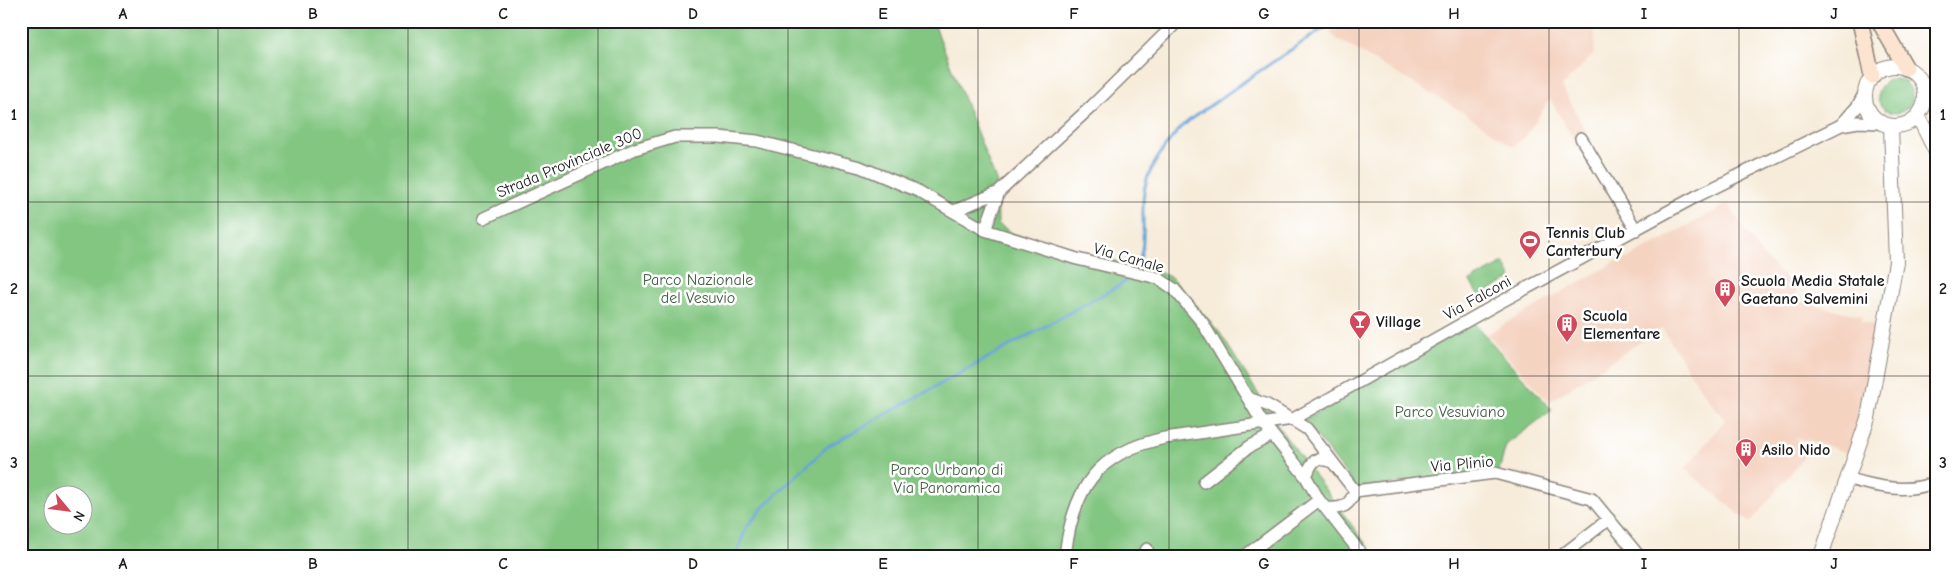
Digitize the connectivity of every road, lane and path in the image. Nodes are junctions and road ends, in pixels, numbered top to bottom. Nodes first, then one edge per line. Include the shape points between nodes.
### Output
1 (1178, 21) edge
2 (1860, 21) edge
3 (1883, 24) edge
4 (1906, 68) junction
5 (1872, 76) junction
6 (1922, 82) junction
7 (1936, 90) edge
8 (1864, 94) junction
9 (1936, 102) edge
10 (1920, 113) junction
11 (1841, 125) junction
12 (1886, 125) junction
13 (1581, 138) dead end
14 (1936, 152) edge
15 (999, 192) junction
16 (954, 211) junction
17 (484, 218) dead end
18 (985, 230) junction
19 (1636, 230) junction
20 (1248, 398) junction
21 (1293, 419) junction
22 (1262, 422) junction
23 (1275, 438) junction
24 (1317, 442) junction
25 (1294, 462) junction
26 (1332, 462) junction
27 (1306, 477) junction
28 (1849, 479) junction
29 (1204, 482) dead end
30 (1936, 482) edge
31 (1355, 492) junction
32 (1323, 504) junction
33 (1609, 519) junction
34 (1565, 553) dead end
35 (1065, 556) edge
36 (1245, 556) edge
37 (1363, 556) edge
38 (1639, 556) edge
39 (1821, 556) edge

1 - 15 street
2 - 5 main road
3 - 4 main road
4 - 5 street via 1889,66
4 - 6 street
5 - 8 street
6 - 7 street
6 - 10 street via 1925,102
8 - 11 street, Via Falconi
8 - 12 street via 1868,111
9 - 10 street
10 - 12 street via 1910,123
10 - 14 street
11 - 12 street, Via Falconi via 1858,122
11 - 19 street, Via Falconi
12 - 28 street via 1896,262 1868,418
13 - 19 street
15 - 16 street
15 - 18 street
16 - 17 street, Strada Provinciale 300 via 918,191 860,167 757,142 718,137 676,137 635,149
16 - 18 street, Via Canale
18 - 20 street, Via Canale via 1077,259 1158,278 1174,289 1202,322
19 - 21 street, Via Falconi
20 - 21 street
20 - 22 street, Via Canale
21 - 22 street, Via Falconi
21 - 23 street
21 - 24 street
22 - 23 street, Via Canale
22 - 35 street, Via Falconi via 1146,442 1113,456 1086,486 1074,512
23 - 25 street
23 - 29 street via 1249,447
24 - 25 street via 1310,458
24 - 26 street
25 - 27 street
26 - 27 street via 1321,458 1316,460
26 - 31 street
27 - 32 street
28 - 30 street via 1909,489
28 - 39 street
31 - 32 street via 1348,504 1340,509
31 - 33 street, Via Plinio via 1495,473 1592,499
32 - 36 street
32 - 37 street
33 - 34 street
33 - 38 street, Via Plinio

